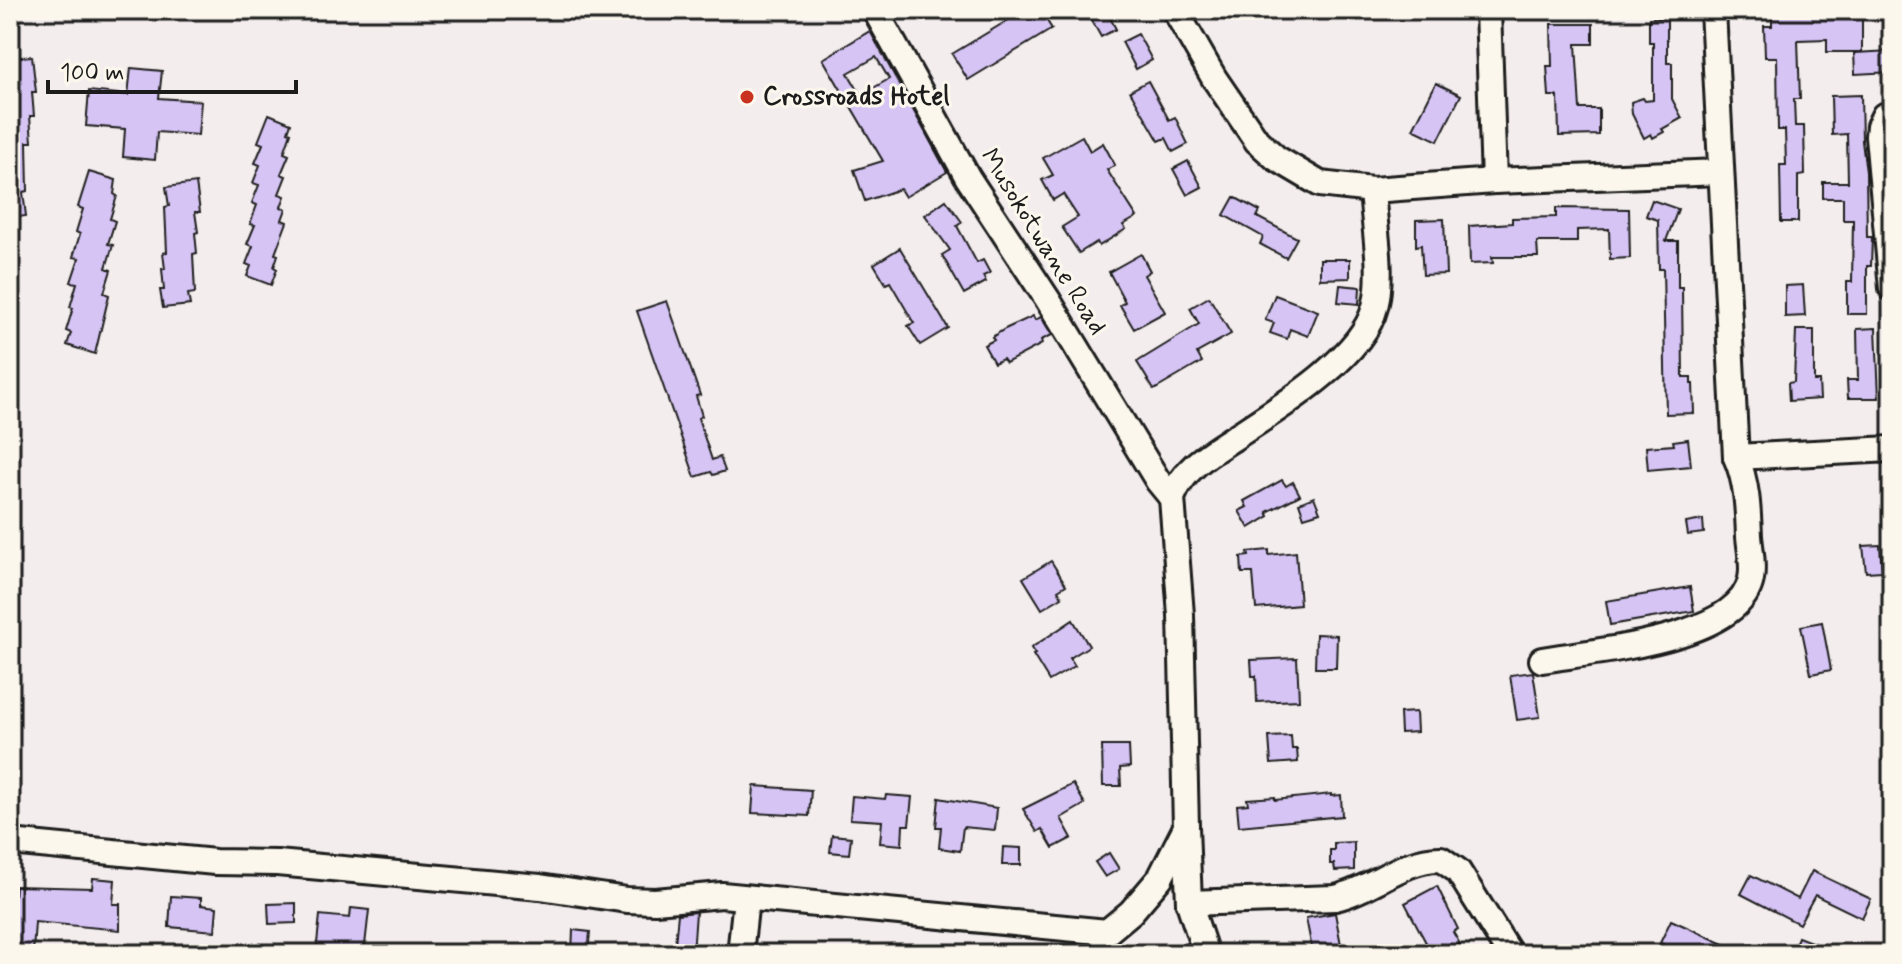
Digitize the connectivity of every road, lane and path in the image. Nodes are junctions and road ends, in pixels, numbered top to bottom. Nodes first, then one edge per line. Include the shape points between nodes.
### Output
1 (875, 10) edge
2 (1175, 10) edge
3 (1488, 10) edge
4 (1713, 10) edge
5 (1892, 115) edge
6 (1720, 172) junction
7 (1494, 181) junction
8 (1372, 190) junction
9 (1892, 288) edge
10 (1892, 449) edge
11 (1736, 457) junction
12 (1172, 498) junction
13 (1542, 660) dead end
14 (1186, 827) junction
15 (10, 842) edge
16 (746, 899) junction
17 (1189, 903) junction
18 (1106, 943) edge
19 (740, 954) edge
20 (1206, 954) edge
21 (1510, 954) edge

1 - 12 street, Musokotwane Road via 968,178
2 - 8 street via 1257,141 1320,184
3 - 7 street
4 - 6 street
5 - 9 street via 1884,116 1878,136
6 - 7 street
6 - 11 street
7 - 8 street
8 - 12 street via 1378,284 1367,328 1298,395 1193,466
10 - 11 street
11 - 13 street via 1746,489 1751,567 1742,600 1725,615 1675,636
12 - 14 street via 1181,615
14 - 17 street
14 - 18 street via 1160,878
15 - 16 street via 540,887 627,900 722,895
16 - 18 street
16 - 19 street
17 - 20 street
17 - 21 street via 1335,898 1356,894 1421,862 1441,859 1458,871

